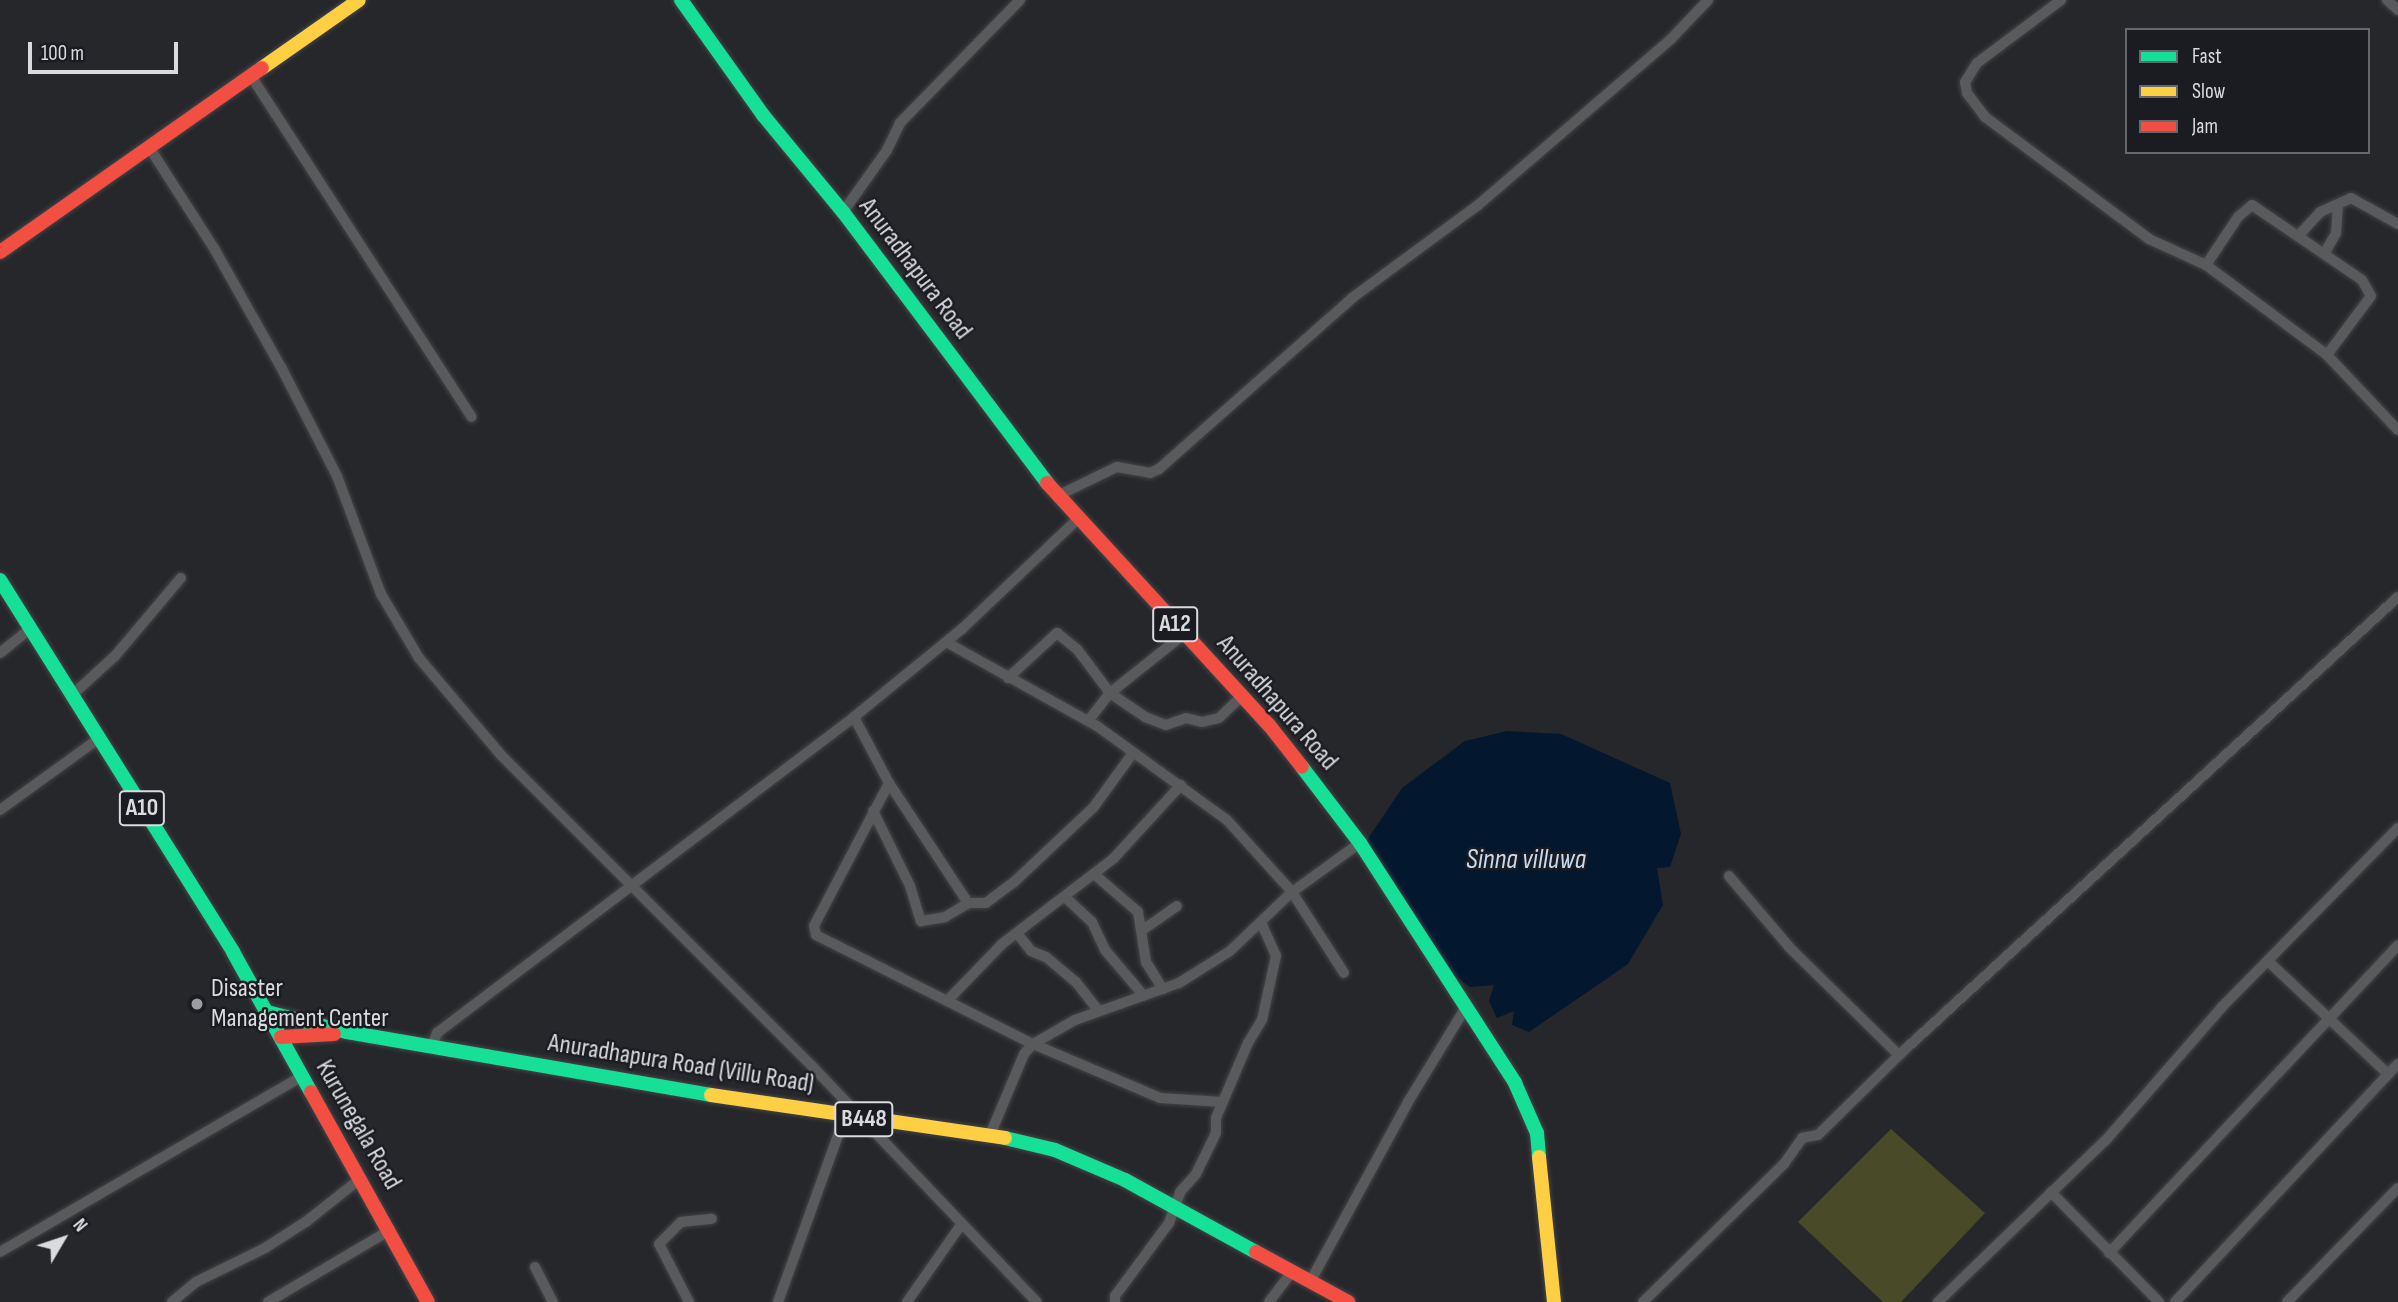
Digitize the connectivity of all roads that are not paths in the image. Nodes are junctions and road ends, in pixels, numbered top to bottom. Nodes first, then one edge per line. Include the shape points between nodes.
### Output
1 (359, 0) edge
2 (681, 0) edge
3 (1020, 0) edge
4 (1708, 0) edge
5 (2060, 0) edge
6 (2387, 0) edge
7 (2398, 10) edge
8 (251, 76) junction
9 (149, 147) junction
10 (2338, 205) junction
11 (843, 212) junction
12 (2398, 224) edge
13 (2298, 236) junction
14 (0, 252) edge
15 (2324, 254) junction
16 (2206, 265) junction
17 (2328, 355) junction
18 (472, 417) dead end
19 (2398, 430) edge
20 (1057, 496) junction
21 (1077, 520) junction
22 (181, 578) dead end
23 (0, 580) edge
24 (2398, 597) edge
25 (30, 629) junction
26 (1184, 634) junction
27 (946, 642) junction
28 (0, 653) edge
29 (1008, 678) junction
30 (1110, 692) junction
31 (71, 696) junction
32 (1242, 696) junction
33 (854, 718) junction
34 (1088, 721) junction
35 (98, 739) junction
36 (1133, 753) junction
37 (889, 783) junction
38 (1181, 785) junction
39 (0, 810) edge
40 (873, 811) junction
41 (2398, 828) edge
42 (1360, 843) junction
43 (1094, 874) junction
44 (1729, 876) dead end
45 (632, 886) junction
46 (1292, 892) junction
47 (1065, 897) junction
48 (968, 903) junction
49 (1177, 906) dead end
50 (1261, 922) junction
51 (1144, 929) junction
52 (1017, 933) junction
53 (2398, 945) edge
54 (2269, 962) junction
55 (1344, 973) dead end
56 (1163, 989) junction
57 (1144, 996) junction
58 (947, 1001) junction
59 (1466, 1007) junction
60 (1099, 1011) junction
61 (267, 1012) junction
62 (2327, 1019) junction
63 (347, 1032) junction
64 (281, 1037) junction
65 (1032, 1044) junction
66 (432, 1046) junction
67 (1899, 1055) junction
68 (2398, 1064) edge
69 (2388, 1074) junction
70 (302, 1076) junction
71 (1223, 1102) junction
72 (845, 1116) junction
73 (861, 1118) junction
74 (990, 1135) junction
75 (361, 1178) junction
76 (2398, 1188) edge
77 (2051, 1192) junction
78 (1176, 1207) junction
79 (712, 1219) dead end
80 (961, 1225) junction
81 (390, 1230) junction
82 (0, 1252) edge
83 (2109, 1253) junction
84 (535, 1267) dead end
85 (1292, 1272) junction
86 (1310, 1282) junction
87 (427, 1301) edge
88 (172, 1302) edge
89 (268, 1302) edge
90 (553, 1302) edge
91 (689, 1302) edge
92 (778, 1302) edge
93 (907, 1302) edge
94 (1037, 1302) edge
95 (1115, 1302) edge
96 (1269, 1302) edge
97 (1348, 1302) edge
98 (1554, 1302) edge
99 (1643, 1302) edge
100 (1938, 1302) edge
101 (2159, 1302) edge
102 (2175, 1302) edge
103 (2287, 1302) edge

1 - 8 main road
2 - 11 main road, Anuradhapura Road / A12 via 763,115
3 - 11 street via 900,123 887,150
4 - 20 street via 1671,39 1477,206 1352,298 1159,469 1150,473 1117,467
5 - 16 street via 1977,63 1965,82 1967,93 1985,117 2149,239
6 - 7 street
8 - 9 main road
8 - 18 street
9 - 14 main road
9 - 45 street via 215,250 282,369 337,476 381,594 419,658 501,755
10 - 12 street via 2351,198
10 - 13 street via 2320,212
10 - 15 street via 2336,233
11 - 20 main road, Anuradhapura Road / A12
13 - 15 street
13 - 16 street via 2252,205 2238,217
15 - 17 street via 2362,280 2371,296
16 - 17 street
17 - 19 street
20 - 21 main road, Anuradhapura Road / A12
21 - 26 main road, Anuradhapura Road / A12
21 - 27 street
22 - 31 street via 115,656
23 - 25 main road, Kurunegala Road / A10
24 - 67 street
25 - 28 street
25 - 31 main road, Kurunegala Road / A10
26 - 30 street
26 - 32 main road, Anuradhapura Road / A12
27 - 29 street
27 - 33 street
29 - 30 street via 1057,634 1077,649
29 - 34 street
30 - 32 street via 1145,717 1166,725 1186,718 1202,722 1219,718
30 - 34 street
31 - 35 main road, Kurunegala Road / A10
32 - 42 main road, Anuradhapura Road / A12
33 - 37 street
33 - 45 street
34 - 36 street
35 - 39 street
35 - 61 main road, Kurunegala Road / A10
36 - 38 street
36 - 48 street via 1093,808 1056,846 986,903
37 - 40 street
37 - 48 street
38 - 43 street
38 - 46 street via 1227,820
40 - 48 street via 910,886 921,921 945,917
40 - 58 street via 814,926 816,935
41 - 54 street
42 - 46 street
42 - 59 main road, Anuradhapura Road / A12
43 - 47 street
43 - 51 street via 1138,912
44 - 67 street via 1790,948
45 - 66 street via 437,1033
45 - 73 street
46 - 50 street
46 - 55 street
47 - 52 street
47 - 57 street via 1092,922 1105,950
49 - 51 street
50 - 56 street via 1230,951
50 - 71 street via 1276,956 1262,1020
51 - 56 street via 1146,962
52 - 58 street
52 - 60 street via 1031,951 1046,957 1076,982
53 - 62 street
54 - 62 street
54 - 77 street via 2222,1007 2106,1140
56 - 57 street
57 - 60 street
58 - 65 street
59 - 86 street via 1408,1102
59 - 98 main road, Anuradhapura Road / A12 via 1516,1083 1537,1133
60 - 65 street
61 - 63 main road, Anuradhapura Road (Villu Road) / B448
61 - 64 main road, Kurunegala Road / A10
62 - 69 street
62 - 83 street
63 - 64 main road, Anuradhapura Road (Villu Road) / B448
63 - 66 main road, Anuradhapura Road (Villu Road) / B448
64 - 70 main road, Kurunegala Road / A10
65 - 71 street via 1160,1098
65 - 74 street
66 - 72 main road, Anuradhapura Road (Villu Road) / B448
67 - 99 street via 1818,1135 1802,1138 1784,1164
68 - 69 street
69 - 102 street
70 - 75 main road, Kurunegala Road / A10
70 - 82 street
71 - 78 street via 1216,1133 1196,1174 1180,1192
72 - 73 main road, Anuradhapura Road (Villu Road) / B448
72 - 92 street
73 - 74 main road, Anuradhapura Road (Villu Road) / B448
73 - 80 street
74 - 78 main road, Anuradhapura Road (Villu Road) / B448 via 1074,1156
75 - 81 main road, Kurunegala Road / A10
75 - 88 street via 307,1221 196,1282
76 - 103 street
77 - 83 street
77 - 100 street
78 - 85 main road, Anuradhapura Road (Villu Road) / B448
78 - 95 street
79 - 91 street via 681,1222 659,1244
80 - 93 street
80 - 94 street
81 - 87 main road, Kurunegala Road / A10
81 - 89 street
83 - 101 street
84 - 90 street
85 - 86 main road, Anuradhapura Road (Villu Road) / B448
85 - 96 street
86 - 97 main road, Anuradhapura Road (Villu Road) / B448

